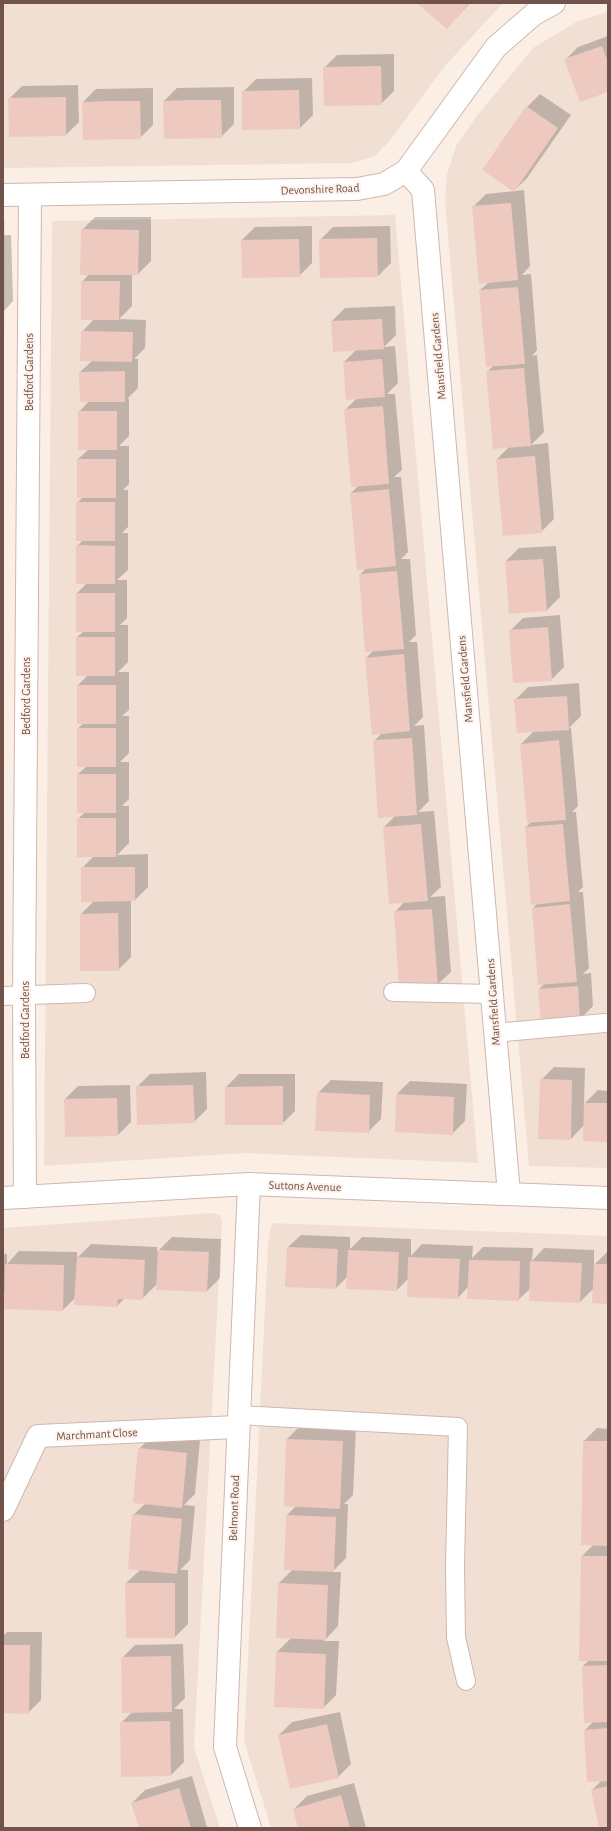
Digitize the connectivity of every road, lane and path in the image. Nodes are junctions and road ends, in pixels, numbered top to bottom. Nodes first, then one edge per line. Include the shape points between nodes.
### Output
1 (554, 3) edge
2 (406, 171) junction
3 (3, 195) edge
4 (30, 195) junction
5 (393, 992) dead end
6 (86, 993) dead end
7 (493, 994) junction
8 (14, 995) edge
9 (605, 1023) dead end
10 (495, 1033) junction
11 (249, 1184) junction
12 (509, 1194) junction
13 (26, 1196) junction
14 (3, 1198) edge
15 (608, 1198) edge
16 (238, 1421) junction
17 (3, 1510) edge
18 (466, 1681) dead end
19 (250, 1828) edge

1 - 2 street, Devonshire Road via 534,14 496,47
2 - 4 street, Devonshire Road via 384,184 357,189
2 - 7 street, Mansfield Gardens via 424,190
3 - 4 street, Devonshire Road
4 - 8 street, Bedford Gardens
5 - 7 lane
6 - 8 lane
7 - 10 street, Mansfield Gardens
8 - 13 street, Bedford Gardens
9 - 10 lane
10 - 12 street, Mansfield Gardens
11 - 12 street, Suttons Avenue
11 - 13 street, Suttons Avenue
11 - 16 street, Belmont Road
12 - 15 street, Suttons Avenue
13 - 14 street, Suttons Avenue
16 - 17 street, Marchmant Close via 38,1436
16 - 18 lane via 458,1427 456,1637
16 - 19 street, Belmont Road via 225,1747

